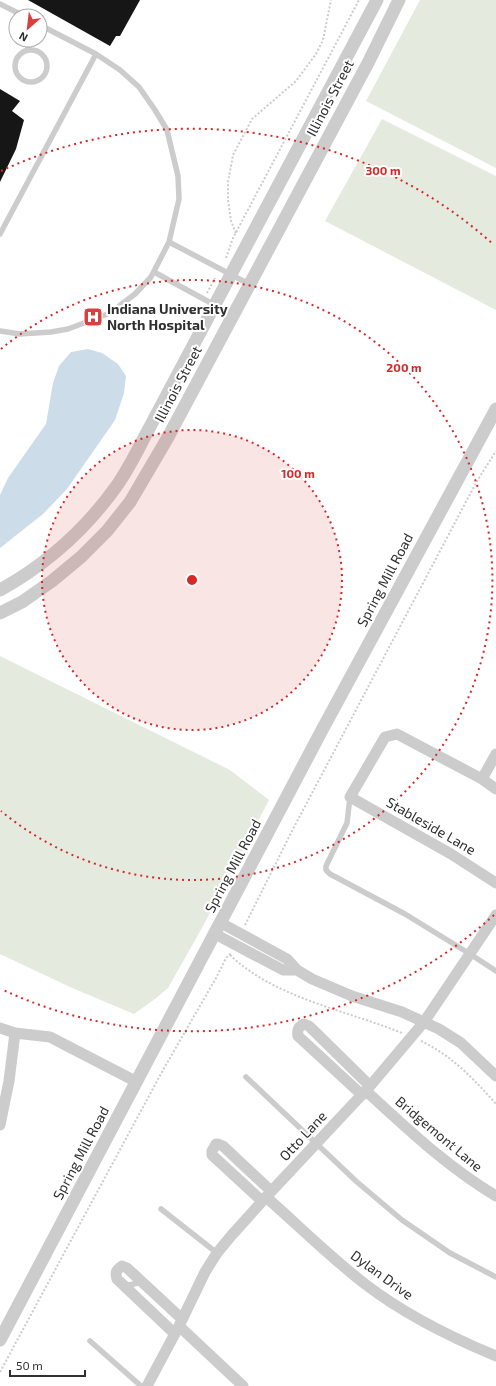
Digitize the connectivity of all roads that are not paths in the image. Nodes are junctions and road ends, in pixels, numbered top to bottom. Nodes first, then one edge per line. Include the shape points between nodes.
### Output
1 (377, 0) edge
2 (399, 0) edge
3 (48, 29) edge
4 (27, 50) joint
5 (96, 54) junction
6 (0, 234) edge
7 (169, 242) junction
8 (154, 272) junction
9 (231, 274) junction
10 (249, 284) junction
11 (215, 305) junction
12 (233, 315) junction
13 (0, 331) edge
14 (496, 409) edge
15 (0, 590) edge
16 (0, 613) edge
17 (496, 754) edge
18 (482, 779) junction
19 (496, 789) edge
20 (350, 797) junction
21 (496, 883) edge
22 (496, 915) edge
23 (218, 929) junction
24 (470, 954) junction
25 (297, 970) junction
26 (496, 971) edge
27 (424, 1022) junction
28 (0, 1028) edge
29 (15, 1033) junction
30 (345, 1070) junction
31 (496, 1076) edge
32 (246, 1077) dead end
33 (137, 1082) junction
34 (366, 1091) junction
35 (0, 1125) edge
36 (316, 1143) junction
37 (241, 1172) junction
38 (266, 1196) junction
39 (496, 1196) edge
40 (161, 1209) dead end
41 (217, 1253) junction
42 (496, 1277) edge
43 (142, 1282) junction
44 (124, 1286) junction
45 (179, 1327) junction
46 (0, 1340) edge
47 (90, 1341) dead end
48 (496, 1356) edge
49 (141, 1386) edge
50 (147, 1386) edge
51 (243, 1386) edge

1 - 9 street, Illinois Street
2 - 10 street, Illinois Street
3 - 5 lane
4 - 4 lane via 17,57 16,72 23,80 33,82 43,77 47,62 41,53
5 - 6 lane
5 - 7 lane via 139,87 167,130 178,176 178,199
7 - 8 lane
7 - 9 lane
8 - 11 lane
8 - 13 lane via 135,294 110,312 68,329 20,334
9 - 10 lane
9 - 11 street, Illinois Street
10 - 12 street, Illinois Street
11 - 12 lane
11 - 15 street, Illinois Street via 118,484 83,526 57,551
12 - 16 street, Illinois Street via 167,439 130,502 107,531 81,557 22,602
14 - 23 street, Spring Mill Road via 322,730
17 - 18 street
18 - 19 street
18 - 20 street via 397,734 385,736
20 - 21 street, Stableside Lane via 451,854
20 - 24 lane via 347,823 326,870
22 - 24 street, Otto Lane
23 - 25 street via 242,936 287,959
23 - 25 street via 233,951 283,970
23 - 33 street, Spring Mill Road
24 - 26 lane
24 - 27 street, Otto Lane
25 - 27 street via 352,996
27 - 31 street via 460,1043
27 - 34 street, Otto Lane
28 - 29 street
29 - 33 street via 50,1037
29 - 35 street
30 - 30 street, Bridgemont Lane via 318,1045
30 - 34 street, Bridgemont Lane
30 - 34 street, Bridgemont Lane
32 - 36 lane
33 - 46 street, Spring Mill Road
34 - 36 street, Otto Lane
34 - 39 street, Bridgemont Lane via 439,1157
36 - 38 street, Otto Lane
36 - 42 lane via 402,1220 450,1253
37 - 37 street, Dylan Drive via 226,1159
37 - 38 street, Dylan Drive
37 - 38 street, Dylan Drive
38 - 41 street, Otto Lane
38 - 48 street, Dylan Drive via 365,1284 434,1327
40 - 41 lane
41 - 45 street, Otto Lane
43 - 44 lane
43 - 44 street via 122,1266 117,1269 116,1279
43 - 45 street
44 - 45 street
45 - 50 street, Otto Lane
45 - 51 street
47 - 49 lane

